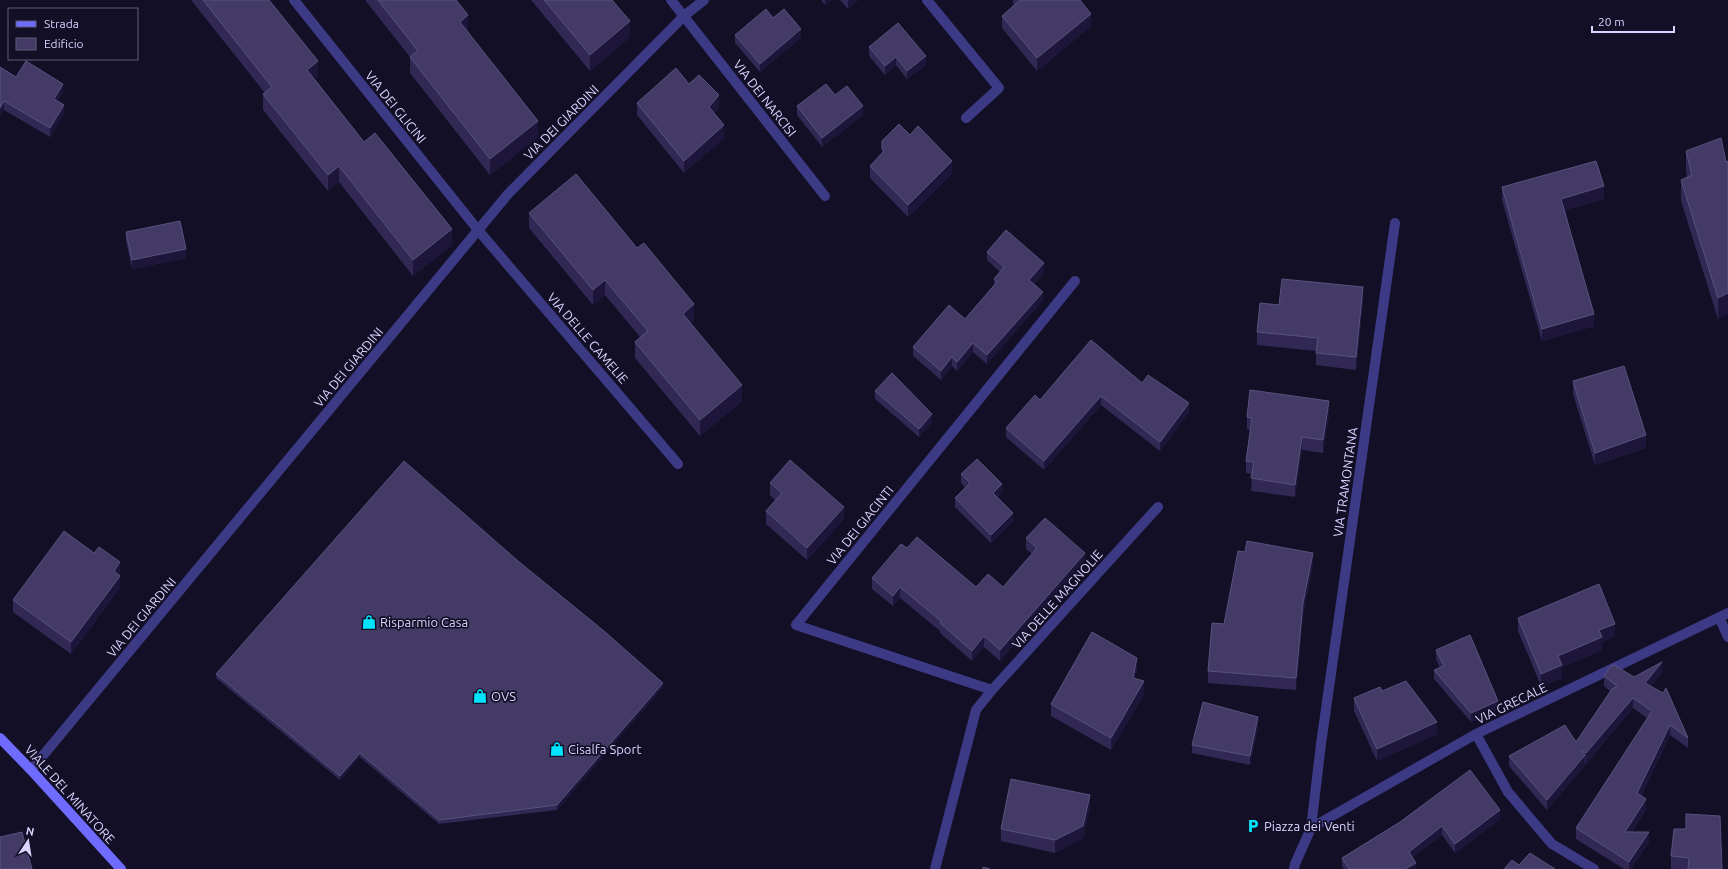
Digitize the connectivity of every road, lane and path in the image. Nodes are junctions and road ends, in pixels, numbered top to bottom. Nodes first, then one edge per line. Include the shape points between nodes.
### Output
1 (294, 0) edge
2 (671, 0) edge
3 (704, 0) edge
4 (927, 0) edge
5 (684, 16) junction
6 (966, 118) dead end
7 (825, 196) dead end
8 (1395, 223) dead end
9 (478, 230) junction
10 (1075, 281) dead end
11 (678, 464) dead end
12 (1158, 507) dead end
13 (1723, 615) edge
14 (1728, 637) edge
15 (992, 690) junction
16 (1476, 734) junction
17 (0, 738) edge
18 (31, 770) junction
19 (1312, 828) junction
20 (1296, 867) edge
21 (121, 869) edge
22 (935, 869) edge
23 (1594, 869) edge

1 - 9 street, VIA DEI GLICINI
2 - 5 street, VIA DEI NARCISI
3 - 5 street, VIA DEI GIARDINI
4 - 6 street via 999,88
5 - 7 street, VIA DEI NARCISI
5 - 9 street, VIA DEI GIARDINI via 508,194
8 - 19 street, VIA TRAMONTANA via 1321,744
9 - 11 street, VIA DELLE CAMELIE
9 - 18 street, VIA DEI GIARDINI
10 - 15 street, VIA DEI GIACINTI via 796,625
12 - 15 street, VIA DELLE MAGNOLIE
13 - 14 street
13 - 16 street, VIA GRECALE
15 - 22 street, VIA DELLE MAGNOLIE via 976,710
16 - 19 street, VIA GRECALE
16 - 23 street via 1508,792 1552,844
17 - 18 main road, VIALE DEL MINATORE
18 - 21 main road, VIALE DEL MINATORE
19 - 20 street

